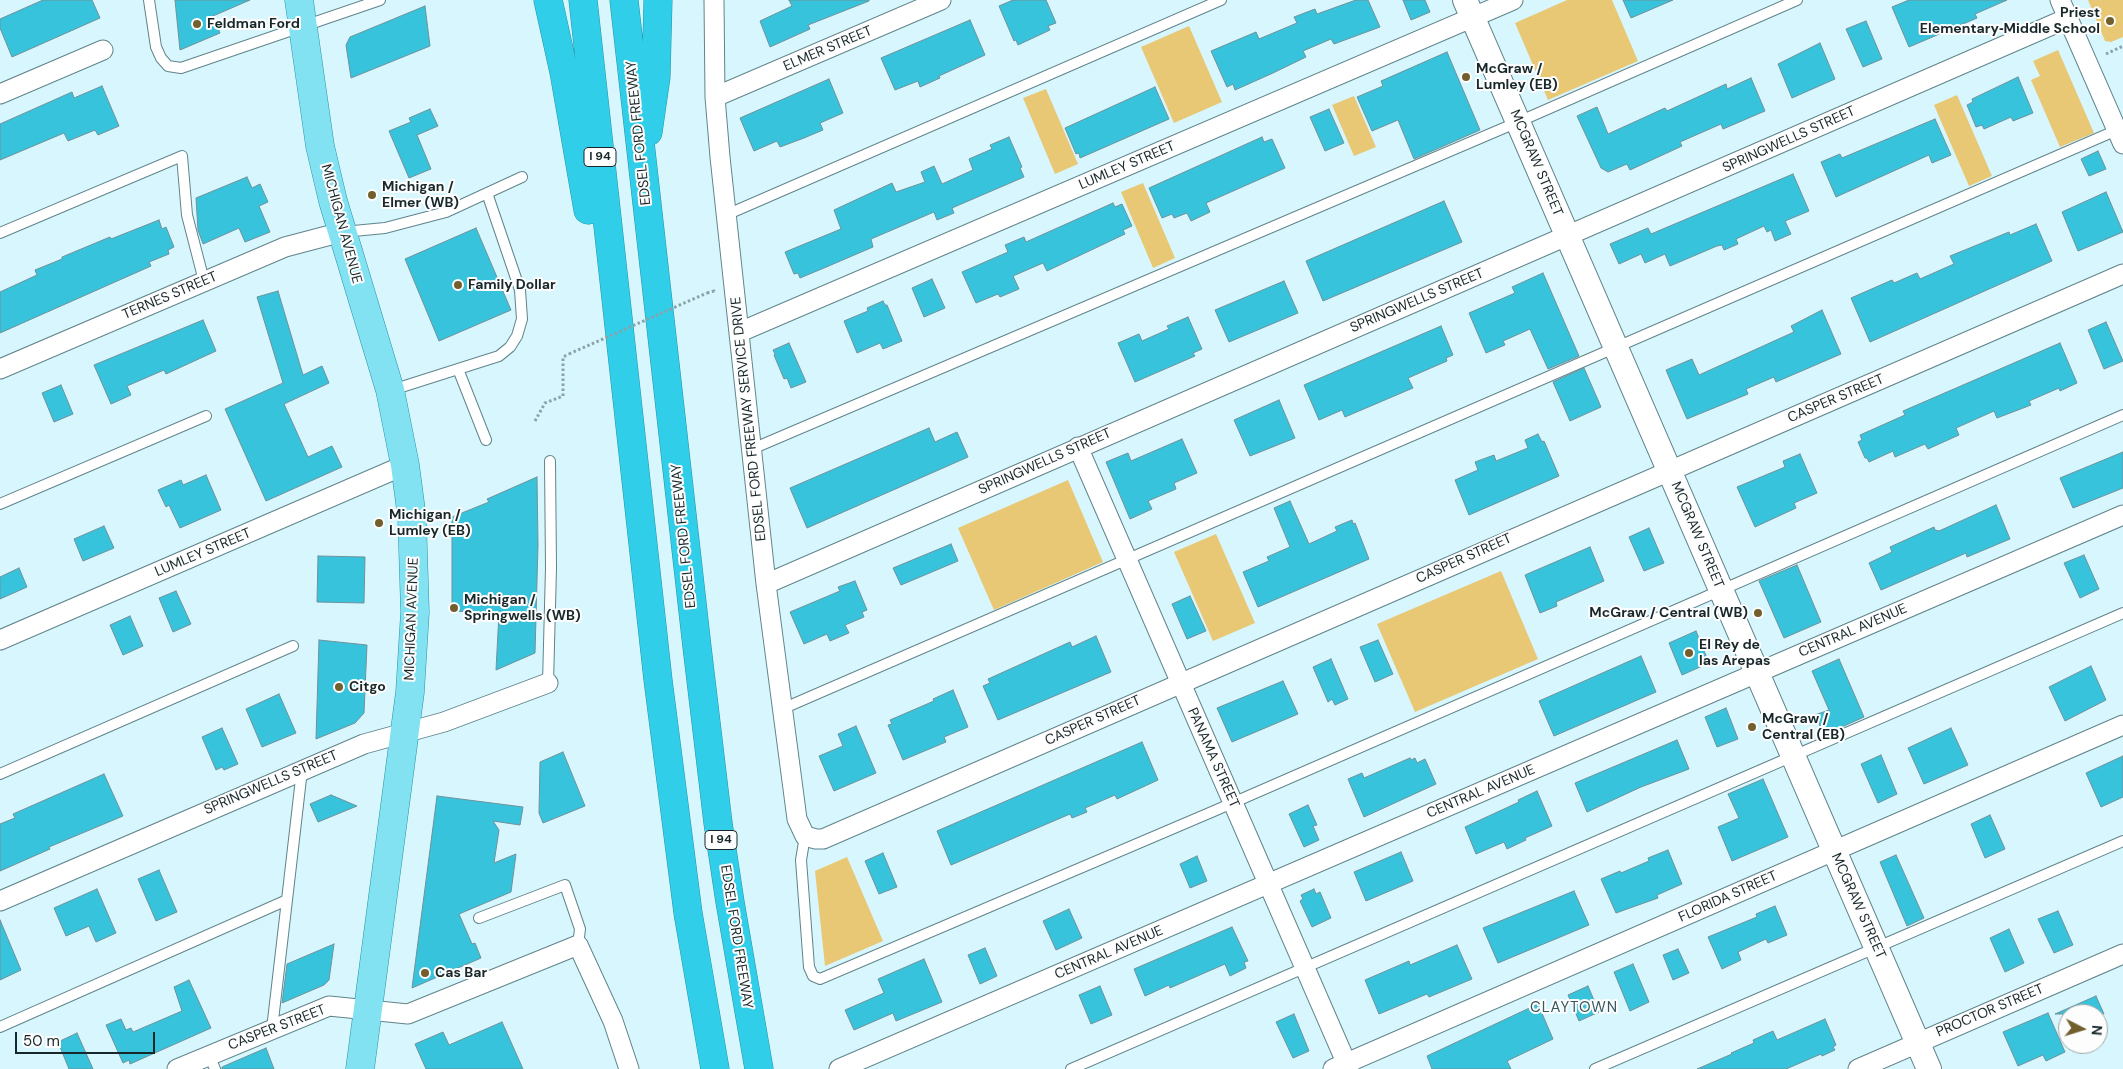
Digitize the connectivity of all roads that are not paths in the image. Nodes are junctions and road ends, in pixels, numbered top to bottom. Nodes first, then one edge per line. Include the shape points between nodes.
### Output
1 (149, 0) edge
2 (299, 0) edge
3 (380, 0) edge
4 (548, 0) edge
5 (583, 0) edge
6 (624, 0) edge
7 (658, 0) edge
8 (941, 0) edge
9 (1220, 0) edge
10 (1513, 0) edge
11 (1797, 0) edge
12 (2060, 0) edge
13 (716, 1) edge
14 (1469, 9) edge
15 (2068, 18) junction
16 (302, 26) junction
17 (103, 50) dead end
18 (0, 94) edge
19 (715, 97) junction
20 (1518, 122) junction
21 (2120, 137) edge
22 (643, 170) junction
23 (522, 177) dead end
24 (487, 193) junction
25 (726, 215) junction
26 (342, 232) junction
27 (0, 233) edge
28 (1567, 235) junction
29 (2123, 274) edge
30 (204, 281) junction
31 (617, 314) junction
32 (740, 332) junction
33 (1616, 348) junction
34 (0, 369) edge
35 (458, 369) junction
36 (390, 390) junction
37 (2123, 415) edge
38 (206, 416) dead end
39 (486, 440) dead end
40 (1078, 447) junction
41 (752, 449) junction
42 (550, 461) dead end
43 (405, 465) junction
44 (1669, 471) junction
45 (0, 504) edge
46 (2123, 515) edge
47 (1127, 560) junction
48 (766, 584) junction
49 (1720, 590) junction
50 (2123, 613) edge
51 (0, 640) edge
52 (293, 646) dead end
53 (1756, 674) junction
54 (548, 683) joint
55 (1180, 683) junction
56 (782, 709) junction
57 (2123, 726) edge
58 (405, 732) junction
59 (1793, 756) junction
60 (302, 770) junction
61 (0, 774) edge
62 (1233, 803) junction
63 (805, 836) junction
64 (2123, 841) edge
65 (1834, 851) junction
66 (1268, 885) junction
67 (287, 900) junction
68 (0, 901) edge
69 (479, 918) dead end
70 (578, 945) junction
71 (1876, 948) junction
72 (2123, 954) edge
73 (1304, 968) junction
74 (368, 1010) junction
75 (0, 1027) edge
76 (272, 1029) junction
77 (1918, 1043) junction
78 (212, 1062) edge
79 (848, 1067) edge
80 (1343, 1067) edge
81 (177, 1069) edge
82 (360, 1069) edge
83 (630, 1069) edge
84 (715, 1069) edge
85 (759, 1069) edge
86 (1071, 1069) edge
87 (1595, 1069) edge
88 (1858, 1069) edge
89 (1929, 1069) edge

1 - 16 lane via 156,47 168,66 181,68
2 - 16 main road, MICHIGAN AVENUE
3 - 16 lane
4 - 31 highway via 596,256
5 - 31 highway, I 94
6 - 22 highway, EDSEL FORD FREEWAY / I 94
7 - 22 highway via 656,77
8 - 19 street, ELMER STREET
9 - 25 lane
10 - 14 street, LUMLEY STREET
11 - 20 lane
12 - 15 street
13 - 19 street, EDSEL FORD FREEWAY SERVICE DRIVE
14 - 20 street, MCGRAW STREET
14 - 32 street, LUMLEY STREET
15 - 21 street
15 - 28 street, SPRINGWELLS STREET
16 - 26 main road, MICHIGAN AVENUE via 320,146
17 - 18 street
19 - 25 street, EDSEL FORD FREEWAY SERVICE DRIVE
20 - 28 street, MCGRAW STREET
20 - 41 lane
21 - 33 lane
22 - 85 highway, EDSEL FORD FREEWAY / I 94 via 718,823
23 - 24 lane
24 - 26 lane via 446,212 385,228
24 - 35 lane via 520,290 522,319 517,336 499,356
25 - 32 street, EDSEL FORD FREEWAY SERVICE DRIVE
26 - 30 street, TERNES STREET via 285,246
26 - 36 main road, MICHIGAN AVENUE
27 - 30 lane via 182,156 187,215
28 - 33 street, MCGRAW STREET
28 - 40 street, SPRINGWELLS STREET
29 - 44 street, CASPER STREET
30 - 34 street, TERNES STREET
31 - 84 highway, I 94 via 678,836
32 - 41 street, EDSEL FORD FREEWAY SERVICE DRIVE
33 - 44 street, MCGRAW STREET
33 - 47 lane
35 - 36 lane
35 - 39 lane
36 - 43 main road, MICHIGAN AVENUE
37 - 49 lane
38 - 45 lane
40 - 47 street, PANAMA STREET
40 - 48 street, SPRINGWELLS STREET
41 - 48 street, EDSEL FORD FREEWAY SERVICE DRIVE
42 - 54 lane
43 - 51 street, LUMLEY STREET
43 - 58 main road, MICHIGAN AVENUE via 412,518 415,612
44 - 49 street, MCGRAW STREET
44 - 55 street, CASPER STREET
46 - 53 street, CENTRAL AVENUE
47 - 55 street, PANAMA STREET
47 - 56 lane
48 - 56 street, EDSEL FORD FREEWAY SERVICE DRIVE
49 - 53 street, MCGRAW STREET
49 - 62 lane
50 - 59 lane
52 - 61 lane
53 - 59 street, MCGRAW STREET
53 - 66 street, CENTRAL AVENUE
54 - 58 street, SPRINGWELLS STREET via 444,722
55 - 62 street, PANAMA STREET
55 - 63 street, CASPER STREET via 823,839
56 - 63 street, EDSEL FORD FREEWAY SERVICE DRIVE via 797,819
57 - 65 street, FLORIDA STREET
58 - 60 street, SPRINGWELLS STREET via 364,744
58 - 74 main road, MICHIGAN AVENUE
59 - 65 street, MCGRAW STREET
59 - 73 lane
60 - 67 lane
60 - 68 street, SPRINGWELLS STREET
62 - 63 lane via 820,979 813,976 809,967 800,860
62 - 66 street, PANAMA STREET
64 - 71 lane
65 - 71 street, MCGRAW STREET
65 - 80 street, FLORIDA STREET
66 - 73 street, PANAMA STREET
66 - 79 street, CENTRAL AVENUE
67 - 75 lane
67 - 76 lane
69 - 70 lane via 565,886 580,929
70 - 74 street, CASPER STREET via 408,1014
70 - 83 street
71 - 77 street, MCGRAW STREET
71 - 87 lane
72 - 77 street, PROCTOR STREET
73 - 80 street, PANAMA STREET
73 - 86 lane
74 - 76 street, CASPER STREET via 329,1006
74 - 82 main road, MICHIGAN AVENUE
76 - 78 street, CASPER STREET
77 - 88 street, PROCTOR STREET
77 - 89 street, MCGRAW STREET
78 - 81 street, CASPER STREET

